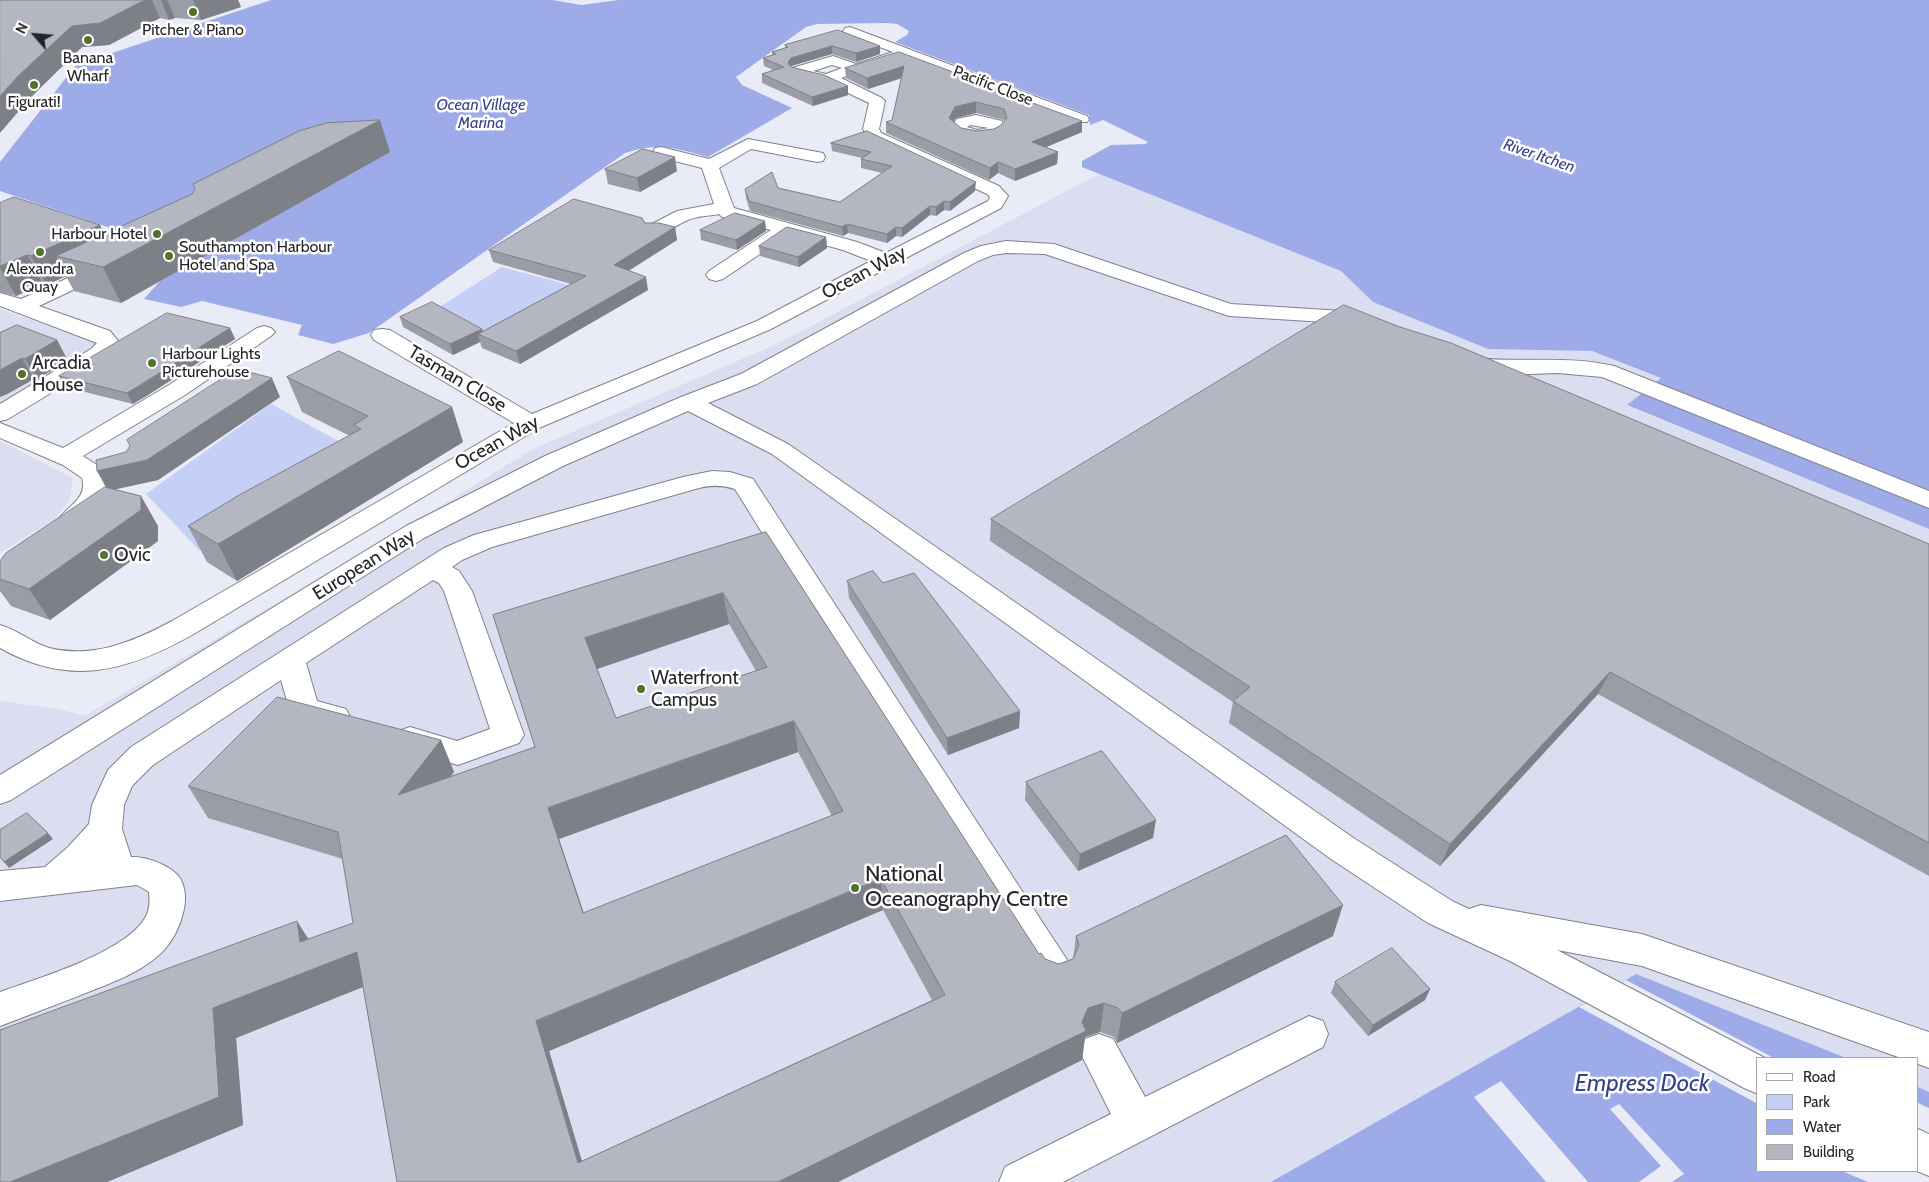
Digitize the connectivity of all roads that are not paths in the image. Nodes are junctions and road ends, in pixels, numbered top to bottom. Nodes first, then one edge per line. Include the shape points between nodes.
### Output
1 (850, 32) edge
2 (906, 53) junction
3 (856, 69) junction
4 (830, 79) junction
5 (1027, 99) junction
6 (1081, 119) edge
7 (661, 152) edge
8 (817, 158) dead end
9 (924, 159) junction
10 (711, 165) junction
11 (725, 208) junction
12 (785, 229) junction
13 (655, 230) edge
14 (118, 261) edge
15 (889, 261) junction
16 (716, 275) dead end
17 (0, 299) edge
18 (21, 307) junction
19 (1379, 331) edge
20 (264, 332) dead end
21 (382, 335) dead end
22 (1459, 360) edge
23 (690, 402) junction
24 (0, 414) edge
25 (531, 423) junction
26 (0, 430) edge
27 (65, 458) junction
28 (118, 467) edge
29 (94, 475) junction
30 (1929, 500) edge
31 (51, 534) edge
32 (432, 568) junction
33 (0, 635) edge
34 (291, 660) junction
35 (0, 791) edge
36 (105, 828) junction
37 (118, 872) junction
38 (53, 881) junction
39 (0, 886) edge
40 (1440, 912) junction
41 (1056, 975) edge
42 (0, 1010) edge
43 (1309, 1034) dead end
44 (1929, 1050) edge
45 (1099, 1052) dead end
46 (1756, 1074) edge
47 (1138, 1122) junction
48 (1020, 1182) edge

1 - 2 street, Pacific Close
2 - 3 street
2 - 5 street, Pacific Close
3 - 4 street
3 - 4 street via 833,60 797,71
4 - 9 street via 877,101 871,129 875,136
5 - 6 street, Pacific Close
5 - 9 street via 989,114 972,139
7 - 10 street
8 - 10 street via 748,144
9 - 15 street, Ocean Way via 993,190 999,199 992,206
10 - 11 street
11 - 12 street via 732,215
11 - 13 street via 683,215
12 - 15 street via 814,230
12 - 16 street
14 - 18 street
15 - 25 street, Ocean Way via 764,325
17 - 18 street
18 - 24 street via 102,336 108,342 99,354
19 - 23 street, European Way via 1343,317 1229,310 1047,248 1006,247 971,256 749,379
20 - 27 street
21 - 25 street, Tasman Close
22 - 30 street via 1504,368 1558,366 1606,371
23 - 35 street, European Way via 554,461 414,532
23 - 40 street via 780,449 1343,849
25 - 33 street, Ocean Way via 144,648 88,661 58,660
26 - 27 street
27 - 29 street
28 - 29 street
29 - 31 street via 93,497 76,516
32 - 34 street
32 - 34 street via 449,577 458,591 508,735 458,753 304,708
32 - 41 street via 453,554 483,541 692,482 728,478 744,484
34 - 36 street via 142,756 119,778 108,806
36 - 37 street
36 - 38 street via 80,858
37 - 38 street
37 - 42 street via 137,871 166,884 169,898 165,918 151,938 132,956 112,967
38 - 39 street
40 - 44 street via 1642,950
40 - 46 street via 1523,950
43 - 47 street
45 - 47 street
47 - 48 street

